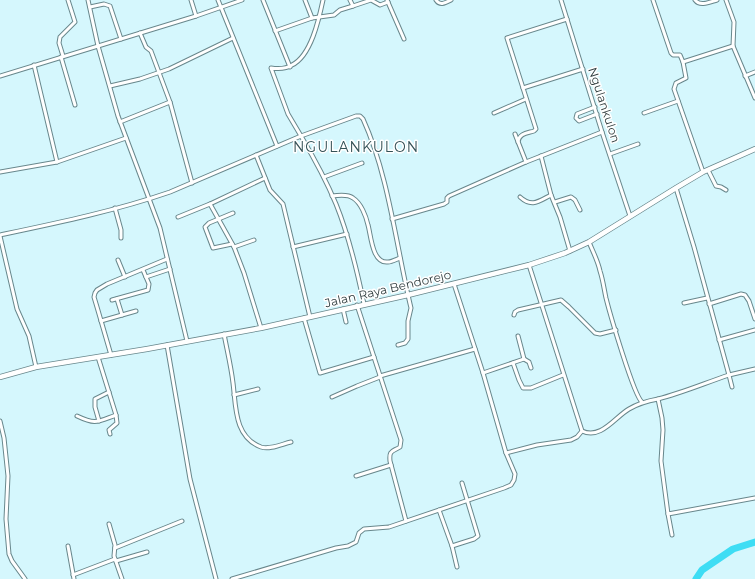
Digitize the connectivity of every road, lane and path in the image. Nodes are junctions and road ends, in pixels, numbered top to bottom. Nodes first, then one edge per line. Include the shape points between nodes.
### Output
1 (68, 0) edge
2 (88, 0) edge
3 (191, 0) edge
4 (218, 0) edge
5 (242, 0) edge
6 (263, 0) edge
7 (305, 0) edge
8 (324, 0) edge
9 (350, 0) edge
10 (436, 0) edge
11 (450, 0) edge
12 (561, 0) edge
13 (653, 0) edge
14 (695, 0) edge
15 (717, 0) edge
16 (726, 0) edge
17 (388, 1) edge
18 (353, 6) junction
19 (90, 7) junction
20 (220, 8) junction
21 (196, 16) junction
22 (319, 16) junction
23 (312, 18) junction
24 (567, 19) junction
25 (275, 31) junction
26 (140, 33) junction
27 (232, 38) junction
28 (121, 39) junction
29 (404, 39) dead end
30 (98, 46) junction
31 (733, 46) junction
32 (62, 56) junction
33 (683, 62) junction
34 (34, 65) junction
35 (290, 67) junction
36 (583, 69) junction
37 (755, 72) edge
38 (159, 73) junction
39 (0, 76) edge
40 (745, 76) junction
41 (110, 86) junction
42 (523, 88) junction
43 (755, 98) edge
44 (526, 100) junction
45 (678, 101) junction
46 (170, 102) junction
47 (75, 105) dead end
48 (595, 108) junction
49 (494, 113) dead end
50 (644, 113) dead end
51 (597, 114) junction
52 (120, 122) junction
53 (602, 132) junction
54 (515, 134) dead end
55 (301, 136) junction
56 (126, 138) junction
57 (518, 142) junction
58 (638, 144) dead end
59 (277, 146) junction
60 (755, 149) edge
61 (610, 154) junction
62 (256, 155) junction
63 (541, 156) junction
64 (57, 162) junction
65 (526, 162) junction
66 (362, 163) dead end
67 (706, 171) junction
68 (0, 172) edge
69 (324, 177) junction
70 (265, 178) junction
71 (192, 183) junction
72 (676, 188) junction
73 (726, 190) dead end
74 (551, 195) junction
75 (332, 196) junction
76 (520, 197) dead end
77 (150, 199) junction
78 (555, 202) junction
79 (210, 204) junction
80 (114, 208) junction
81 (580, 210) dead end
82 (233, 213) dead end
83 (630, 216) junction
84 (178, 217) dead end
85 (218, 219) junction
86 (392, 219) junction
87 (347, 234) junction
88 (0, 235) edge
89 (120, 238) dead end
90 (254, 240) dead end
91 (590, 242) junction
92 (232, 244) junction
93 (293, 247) junction
94 (234, 248) junction
95 (570, 251) junction
96 (400, 258) junction
97 (167, 259) junction
98 (118, 260) dead end
99 (529, 265) junction
100 (170, 269) junction
101 (143, 270) junction
102 (125, 277) junction
103 (146, 277) junction
104 (454, 284) junction
105 (408, 295) junction
106 (707, 298) junction
107 (117, 299) junction
108 (112, 300) dead end
109 (684, 303) dead end
110 (364, 304) junction
111 (541, 304) junction
112 (709, 304) junction
113 (358, 305) junction
114 (343, 309) junction
115 (753, 309) edge
116 (136, 311) dead end
117 (122, 315) junction
118 (514, 315) dead end
119 (310, 317) junction
120 (304, 318) junction
121 (755, 319) edge
122 (101, 321) junction
123 (346, 322) dead end
124 (261, 328) junction
125 (616, 330) junction
126 (755, 330) edge
127 (224, 334) junction
128 (518, 336) dead end
129 (719, 340) junction
130 (188, 341) junction
131 (167, 345) junction
132 (398, 346) dead end
133 (475, 349) junction
134 (111, 355) junction
135 (98, 357) junction
136 (374, 357) junction
137 (524, 359) junction
138 (513, 363) junction
139 (36, 368) junction
140 (531, 368) dead end
141 (755, 370) edge
142 (483, 373) junction
143 (564, 375) junction
144 (728, 375) junction
145 (380, 376) junction
146 (0, 377) edge
147 (732, 387) dead end
148 (258, 389) dead end
149 (108, 392) junction
150 (234, 395) junction
151 (332, 397) dead end
152 (658, 399) junction
153 (642, 402) junction
154 (116, 415) junction
155 (77, 416) dead end
156 (100, 421) junction
157 (0, 422) edge
158 (582, 431) junction
159 (110, 434) dead end
160 (291, 442) dead end
161 (506, 453) junction
162 (5, 457) junction
163 (0, 458) edge
164 (391, 465) junction
165 (356, 476) dead end
166 (462, 483) dead end
167 (755, 498) edge
168 (467, 501) junction
169 (439, 510) junction
170 (668, 514) junction
171 (182, 521) dead end
172 (406, 521) junction
173 (109, 524) dead end
174 (672, 535) dead end
175 (68, 546) dead end
176 (452, 546) junction
177 (115, 548) junction
178 (147, 552) dead end
179 (115, 560) junction
180 (457, 567) dead end
181 (73, 577) edge
182 (25, 579) edge
183 (122, 579) edge
184 (216, 579) edge
185 (232, 579) edge

1 - 32 street via 75,22 60,37
2 - 19 street
3 - 21 street
4 - 20 street
5 - 20 street
6 - 25 street
7 - 23 street
8 - 22 street
9 - 18 street
10 - 11 street via 441,4
12 - 24 street, Ngulankulon
13 - 33 street via 671,53 680,55
14 - 15 street via 700,4
16 - 31 street via 734,22
17 - 18 street via 380,5 371,0
17 - 29 street
18 - 22 street via 340,10 334,16
19 - 28 street via 104,4 110,6
19 - 30 street
20 - 21 street
20 - 27 street
21 - 26 street
22 - 23 street
22 - 35 street via 304,53 299,61
23 - 25 street
24 - 36 street, Ngulankulon
24 - 42 street via 508,38
25 - 35 street
26 - 28 street
26 - 38 street via 146,47 151,51
27 - 38 street
27 - 59 street
28 - 30 street
30 - 32 street
30 - 41 street
31 - 33 street
31 - 40 street
32 - 34 street
32 - 47 street
33 - 45 street via 686,78 676,82 674,89
34 - 39 street
34 - 64 street
35 - 55 street via 271,68 288,114
36 - 42 street
36 - 48 street, Ngulankulon
37 - 40 street
38 - 41 street
38 - 46 street
40 - 43 street
41 - 52 street
42 - 44 street
44 - 49 street
44 - 57 street via 536,129 518,138
45 - 50 street
45 - 67 street
46 - 52 street
46 - 71 street
48 - 51 street, Ngulankulon
48 - 51 street via 577,114 576,118 579,121
51 - 53 street, Ngulankulon
52 - 56 street
53 - 61 street, Ngulankulon
53 - 63 street
54 - 57 street
55 - 59 street
55 - 69 street
55 - 86 street via 360,116 376,157
56 - 64 street
56 - 77 street
57 - 65 street
58 - 61 street
59 - 62 street
60 - 67 main road, Jalan Raya Bendorejo
61 - 83 street, Ngulankulon
62 - 70 street
62 - 71 street
63 - 65 street
63 - 74 street
64 - 68 street
65 - 86 street via 449,196 444,204
66 - 69 street
67 - 72 main road, Jalan Raya Bendorejo
67 - 73 street via 716,186
69 - 75 street
70 - 79 street
70 - 93 street via 283,204
71 - 77 street
72 - 83 main road, Jalan Raya Bendorejo
72 - 106 street
74 - 76 street via 531,204
74 - 78 street
75 - 87 street
75 - 96 street via 354,198 368,223 372,245 381,260 388,262
77 - 80 street
77 - 97 street
78 - 81 street via 571,197
78 - 95 street
79 - 84 street
79 - 85 street
80 - 88 street
80 - 89 street via 121,230
82 - 85 street
83 - 91 main road, Jalan Raya Bendorejo
85 - 92 street
85 - 92 street via 206,224 205,227 212,247
86 - 96 street
87 - 93 street
87 - 110 street
88 - 139 street via 17,309 29,336
90 - 94 street
91 - 95 main road, Jalan Raya Bendorejo
91 - 125 street
92 - 94 street
93 - 119 street
94 - 124 street
95 - 99 main road, Jalan Raya Bendorejo
96 - 105 street
97 - 100 street
97 - 101 street
98 - 102 street
99 - 104 main road, Jalan Raya Bendorejo
99 - 111 street
100 - 103 street
100 - 130 street
101 - 102 street
101 - 103 street
102 - 122 street via 107,284 95,293
103 - 107 street via 148,290
104 - 105 main road, Jalan Raya Bendorejo
104 - 133 street
105 - 110 main road, Jalan Raya Bendorejo
105 - 132 street via 411,308 408,340
106 - 109 street
106 - 112 street
107 - 108 street
107 - 117 street
110 - 113 main road, Jalan Raya Bendorejo
111 - 118 street via 518,310
111 - 125 street via 561,300 595,333
111 - 143 street
112 - 115 street via 741,294 745,295
112 - 129 street
113 - 114 main road, Jalan Raya Bendorejo
113 - 136 street
114 - 119 main road, Jalan Raya Bendorejo
114 - 123 street
115 - 121 street
116 - 117 street
117 - 122 street
119 - 120 main road, Jalan Raya Bendorejo
120 - 124 main road, Jalan Raya Bendorejo
120 - 136 street via 320,373
122 - 134 street
124 - 127 main road, Jalan Raya Bendorejo
125 - 153 street via 630,377
126 - 129 street
127 - 130 main road, Jalan Raya Bendorejo
127 - 150 street
128 - 137 street
129 - 144 street
130 - 131 main road, Jalan Raya Bendorejo
131 - 134 main road, Jalan Raya Bendorejo
131 - 184 street via 190,479
133 - 142 street
133 - 145 street
134 - 135 main road, Jalan Raya Bendorejo
135 - 139 main road, Jalan Raya Bendorejo
135 - 149 street
136 - 145 street
137 - 138 street
137 - 140 street
138 - 142 street
138 - 143 street via 523,388 531,388
139 - 146 main road, Jalan Raya Bendorejo
141 - 144 street
142 - 161 street
143 - 158 street
144 - 147 street
144 - 152 street
145 - 151 street
145 - 164 street via 401,440 400,447 390,454
148 - 150 street
149 - 154 street
149 - 156 street via 95,399
150 - 160 street via 238,422 247,437 266,448
152 - 153 street
152 - 170 street via 663,424 660,461
153 - 158 street via 627,410 602,430 590,434
154 - 156 street
154 - 159 street via 117,423 109,430
155 - 156 street via 90,422
157 - 162 street
158 - 161 street via 571,440
161 - 168 street via 515,474 511,484
162 - 163 street
162 - 182 street via 8,476 6,519 9,554
164 - 165 street
164 - 172 street
166 - 168 street
167 - 170 street
168 - 169 street
168 - 176 street via 478,536
169 - 172 street
169 - 176 street
170 - 174 street
171 - 177 street
172 - 185 street via 389,527 364,529 358,533 356,542 348,546
173 - 177 street
175 - 181 street
176 - 180 street
177 - 179 street
178 - 179 street
179 - 181 street
179 - 183 street

